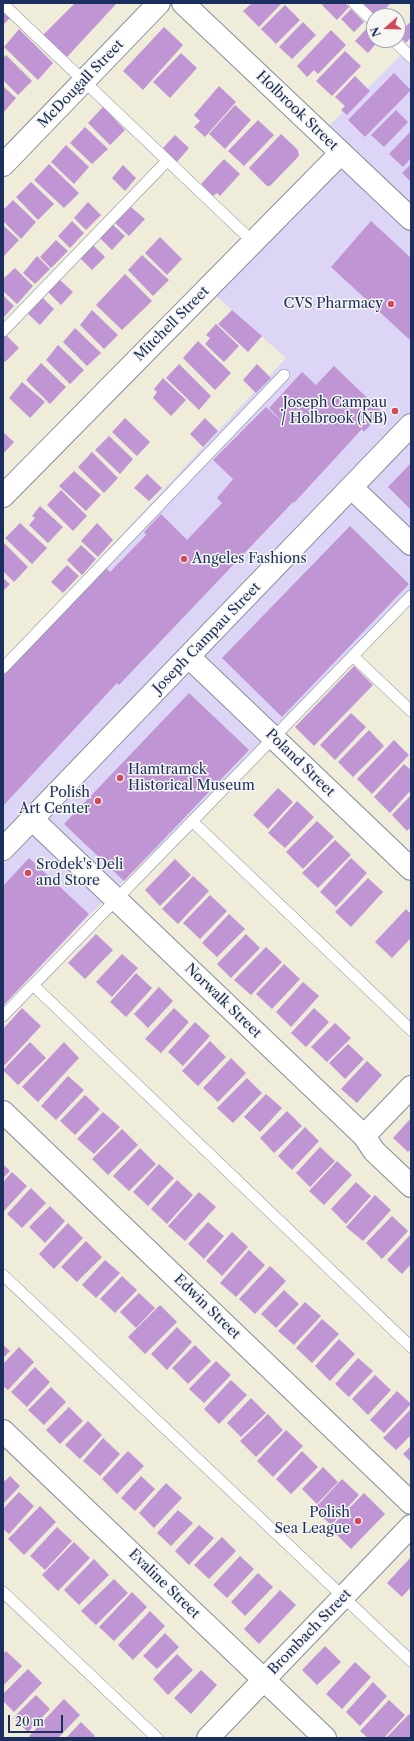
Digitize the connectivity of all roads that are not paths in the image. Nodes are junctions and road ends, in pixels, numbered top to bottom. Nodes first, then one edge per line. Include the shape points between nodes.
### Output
1 (159, 3) edge
2 (183, 3) edge
3 (354, 3) edge
4 (3, 4) edge
5 (366, 14) edge
6 (401, 48) edge
7 (411, 57) edge
8 (84, 81) junction
9 (341, 153) junction
10 (167, 161) junction
11 (3, 165) edge
12 (411, 219) edge
13 (253, 242) junction
14 (3, 331) edge
15 (284, 375) dead end
16 (411, 425) edge
17 (352, 488) junction
18 (3, 496) edge
19 (411, 544) edge
20 (411, 596) edge
21 (353, 656) junction
22 (189, 657) junction
23 (3, 668) edge
24 (411, 711) edge
25 (273, 738) junction
26 (32, 819) junction
27 (192, 821) junction
28 (3, 849) edge
29 (411, 869) edge
30 (115, 898) junction
31 (33, 985) junction
32 (3, 1016) edge
33 (411, 1030) edge
34 (411, 1087) edge
35 (3, 1112) edge
36 (364, 1136) junction
37 (411, 1186) edge
38 (3, 1275) edge
39 (411, 1347) edge
40 (3, 1431) edge
41 (411, 1503) edge
42 (411, 1526) edge
43 (3, 1592) edge
44 (343, 1597) junction
45 (411, 1661) edge
46 (264, 1680) junction
47 (156, 1738) edge
48 (208, 1738) edge
49 (325, 1738) edge

1 - 8 street, McDougall Street
2 - 9 street, Holbrook Street
3 - 5 lane
4 - 8 lane
6 - 7 lane
8 - 10 lane
8 - 11 street, McDougall Street
9 - 12 street, Holbrook Street
9 - 13 street, Mitchell Street
10 - 13 lane
10 - 14 lane
13 - 18 street, Mitchell Street
15 - 23 lane
16 - 17 street, Joseph Campau Street
17 - 19 street
17 - 22 street, Joseph Campau Street
20 - 21 lane
21 - 24 lane
21 - 25 lane
22 - 25 street, Poland Street
22 - 26 street, Joseph Campau Street
25 - 27 lane
25 - 29 street, Poland Street
26 - 28 street, Joseph Campau Street
26 - 30 street, Norwalk Street
27 - 30 lane
27 - 33 lane
30 - 31 lane
30 - 36 street, Norwalk Street
31 - 32 lane
31 - 39 lane
34 - 36 street
35 - 41 street, Edwin Street
36 - 37 street, Norwalk Street via 374,1151
38 - 44 lane
40 - 46 street, Evaline Street
42 - 44 street, Brombach Street
43 - 47 lane
44 - 45 lane
44 - 46 street, Brombach Street
46 - 48 street, Brombach Street
46 - 49 street, Evaline Street

